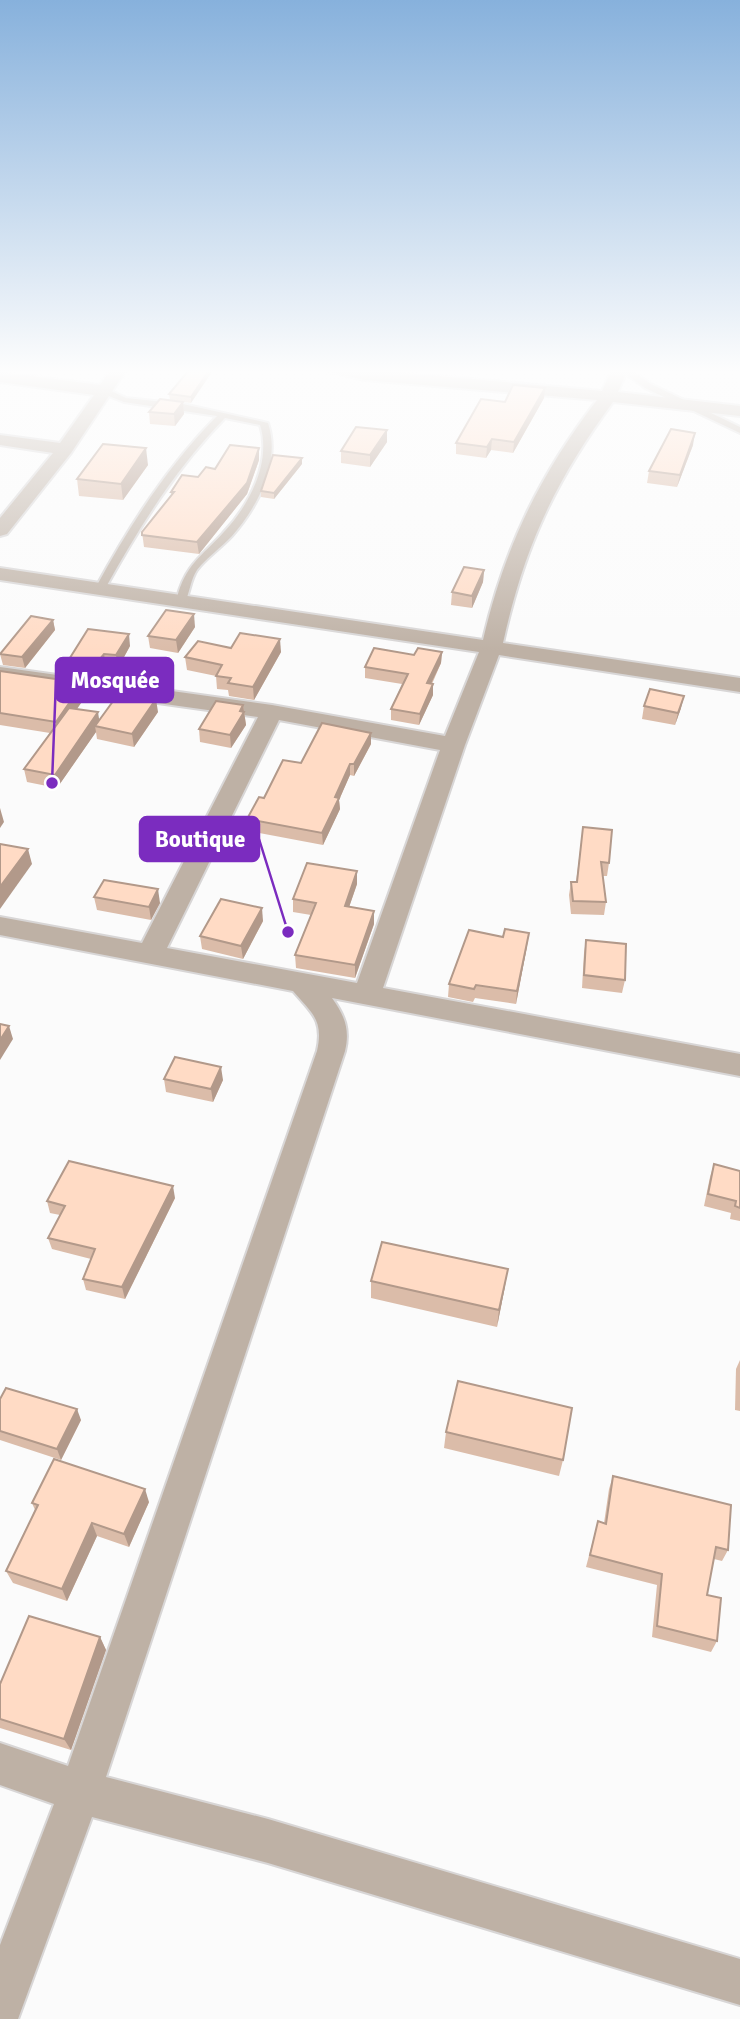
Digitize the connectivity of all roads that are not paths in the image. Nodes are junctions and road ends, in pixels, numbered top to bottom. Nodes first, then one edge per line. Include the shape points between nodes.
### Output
1 (53, 463) edge
2 (180, 463) edge
3 (267, 463) edge
4 (561, 463) edge
5 (0, 499) edge
6 (21, 502) junction
7 (0, 530) edge
8 (0, 574) edge
9 (101, 587) junction
10 (182, 598) junction
11 (491, 649) junction
12 (0, 674) edge
13 (740, 685) edge
14 (272, 712) junction
15 (453, 745) junction
16 (0, 926) edge
17 (150, 954) junction
18 (302, 983) junction
19 (366, 996) junction
20 (740, 1065) edge
21 (0, 1764) edge
22 (80, 1792) junction
23 (740, 1982) edge
24 (0, 2006) edge

1 - 6 street
2 - 9 lane
3 - 10 lane via 257,489 230,531 189,574
4 - 11 street via 536,509 505,587
5 - 6 street
6 - 7 street
8 - 9 street
9 - 10 street
10 - 11 street
11 - 13 street
11 - 15 street
12 - 14 street
14 - 15 street
14 - 17 street
15 - 19 street
16 - 17 street
17 - 18 street
18 - 19 street
18 - 22 street via 333,1020 334,1042
19 - 20 street
21 - 22 street
22 - 23 street via 268,1841
22 - 24 street

